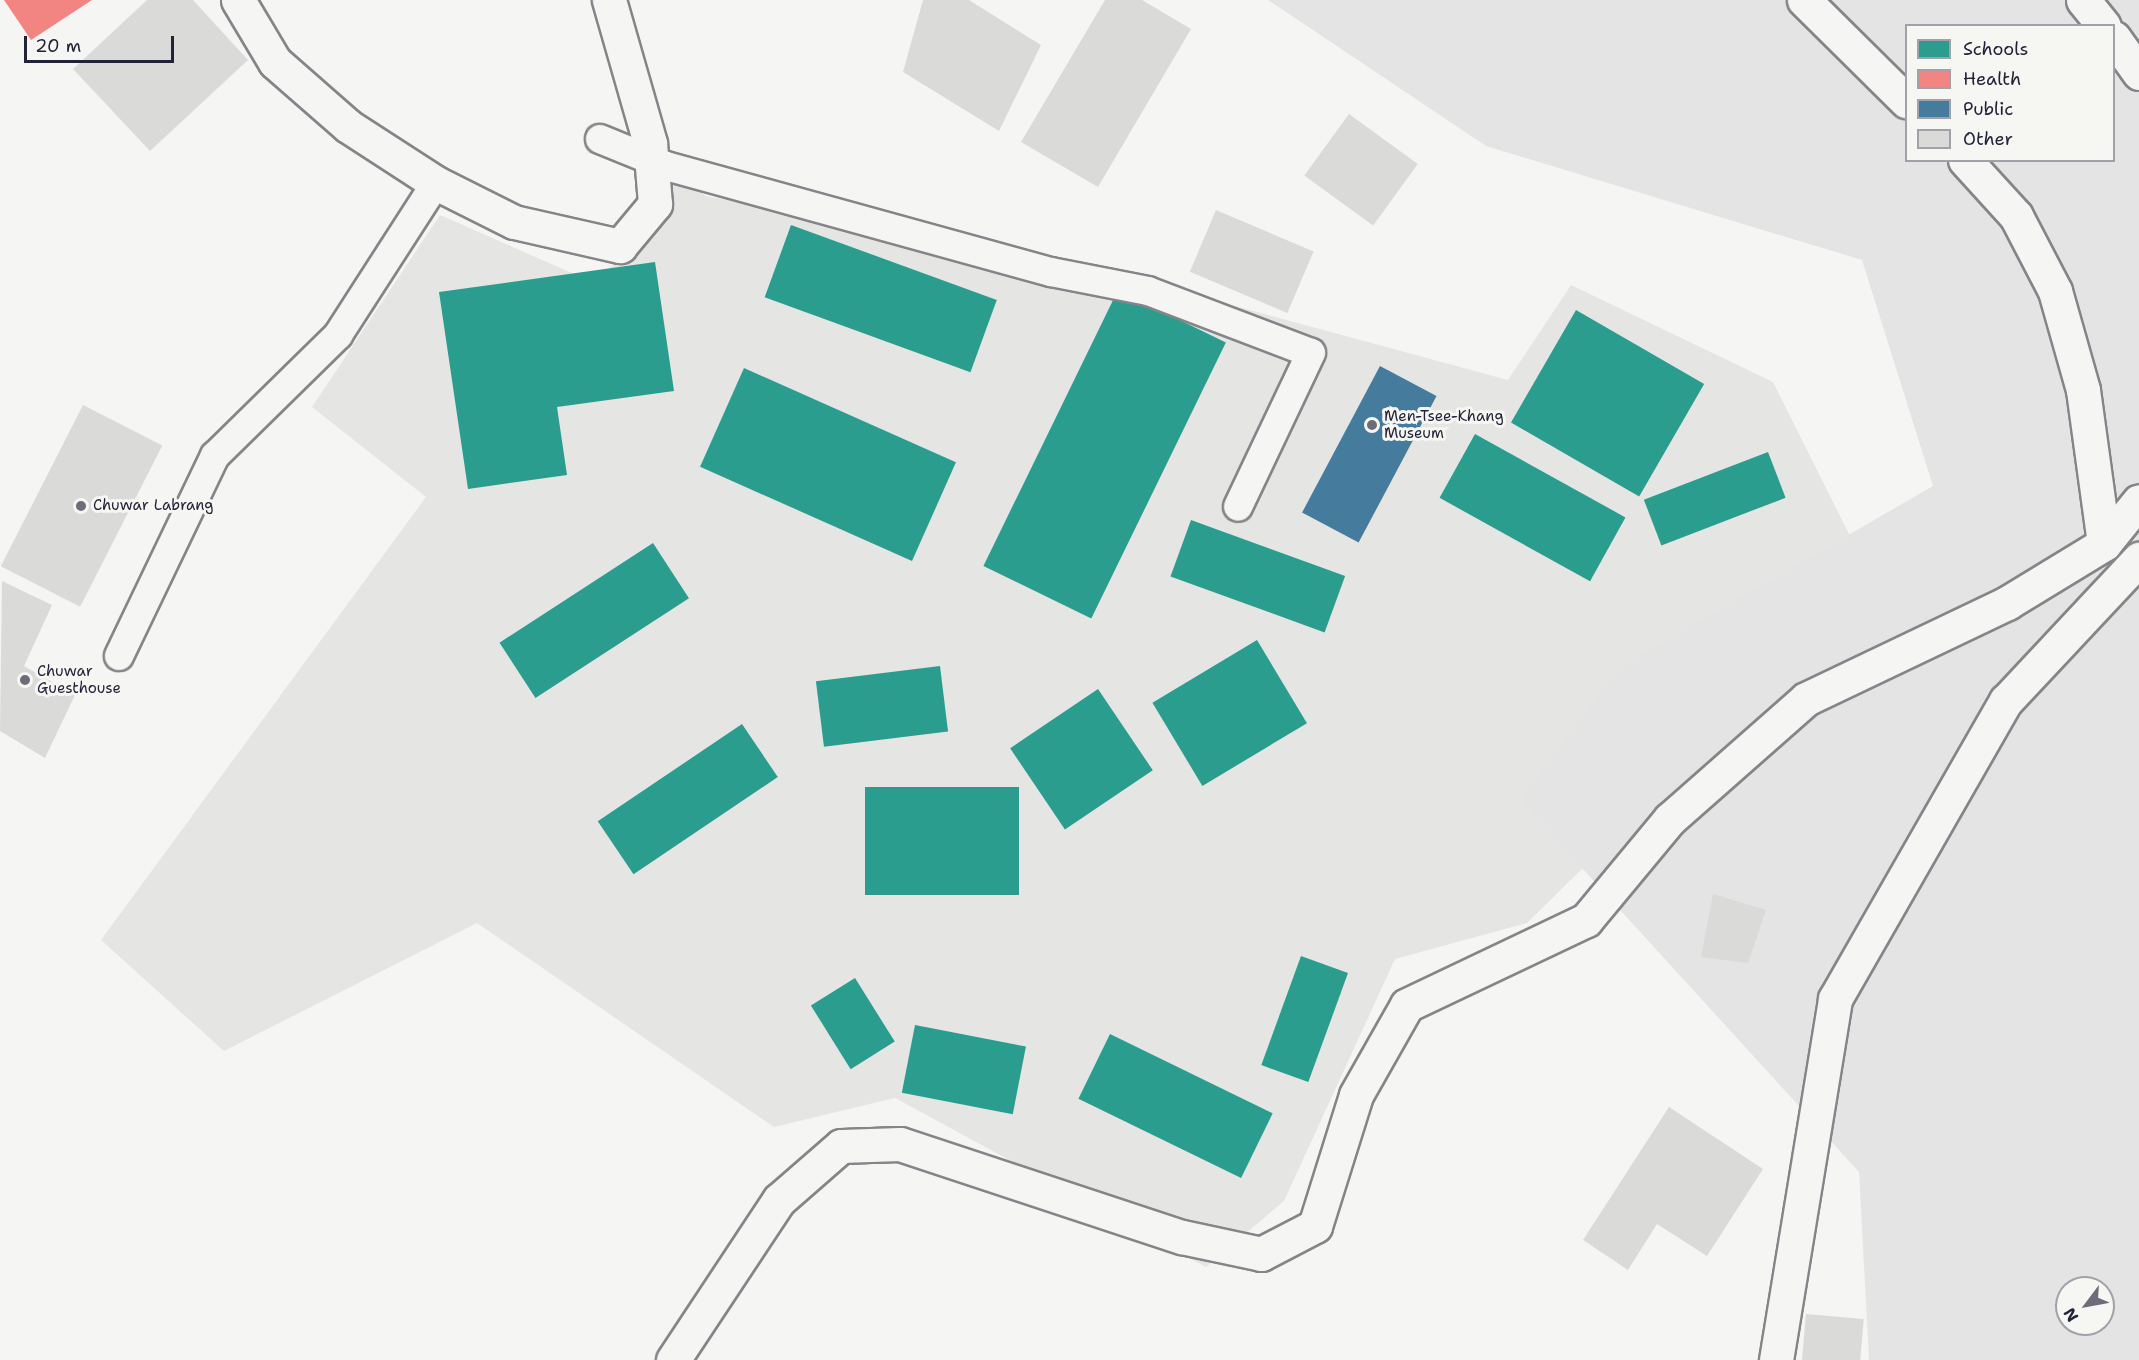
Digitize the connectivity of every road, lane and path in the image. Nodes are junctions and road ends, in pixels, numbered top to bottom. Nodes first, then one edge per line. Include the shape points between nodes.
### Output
1 (238, 0) edge
2 (609, 0) edge
3 (1804, 0) edge
4 (2083, 0) edge
5 (2102, 24) edge
6 (2115, 40) edge
7 (2139, 73) edge
8 (1905, 101) edge
9 (600, 139) dead end
10 (651, 160) junction
11 (1967, 162) edge
12 (436, 183) junction
13 (2139, 501) edge
14 (1238, 507) dead end
15 (2104, 544) junction
16 (2139, 559) edge
17 (119, 657) dead end
18 (673, 1360) edge
19 (1776, 1360) edge

1 - 12 street via 275,62 348,126
2 - 10 street
3 - 8 street
4 - 5 street
6 - 7 street
9 - 10 lane
10 - 12 street via 655,204 620,246 514,222
10 - 14 lane via 1051,272 1148,291 1311,353
11 - 15 street via 2016,216 2055,291 2082,390
12 - 17 lane via 338,335 215,456
13 - 15 street
15 - 18 street via 2007,603 1806,699 1670,819 1586,920 1407,1005 1356,1095 1315,1227 1261,1254 1182,1237 900,1144 841,1146 779,1200
16 - 19 street via 2006,701 1835,999

